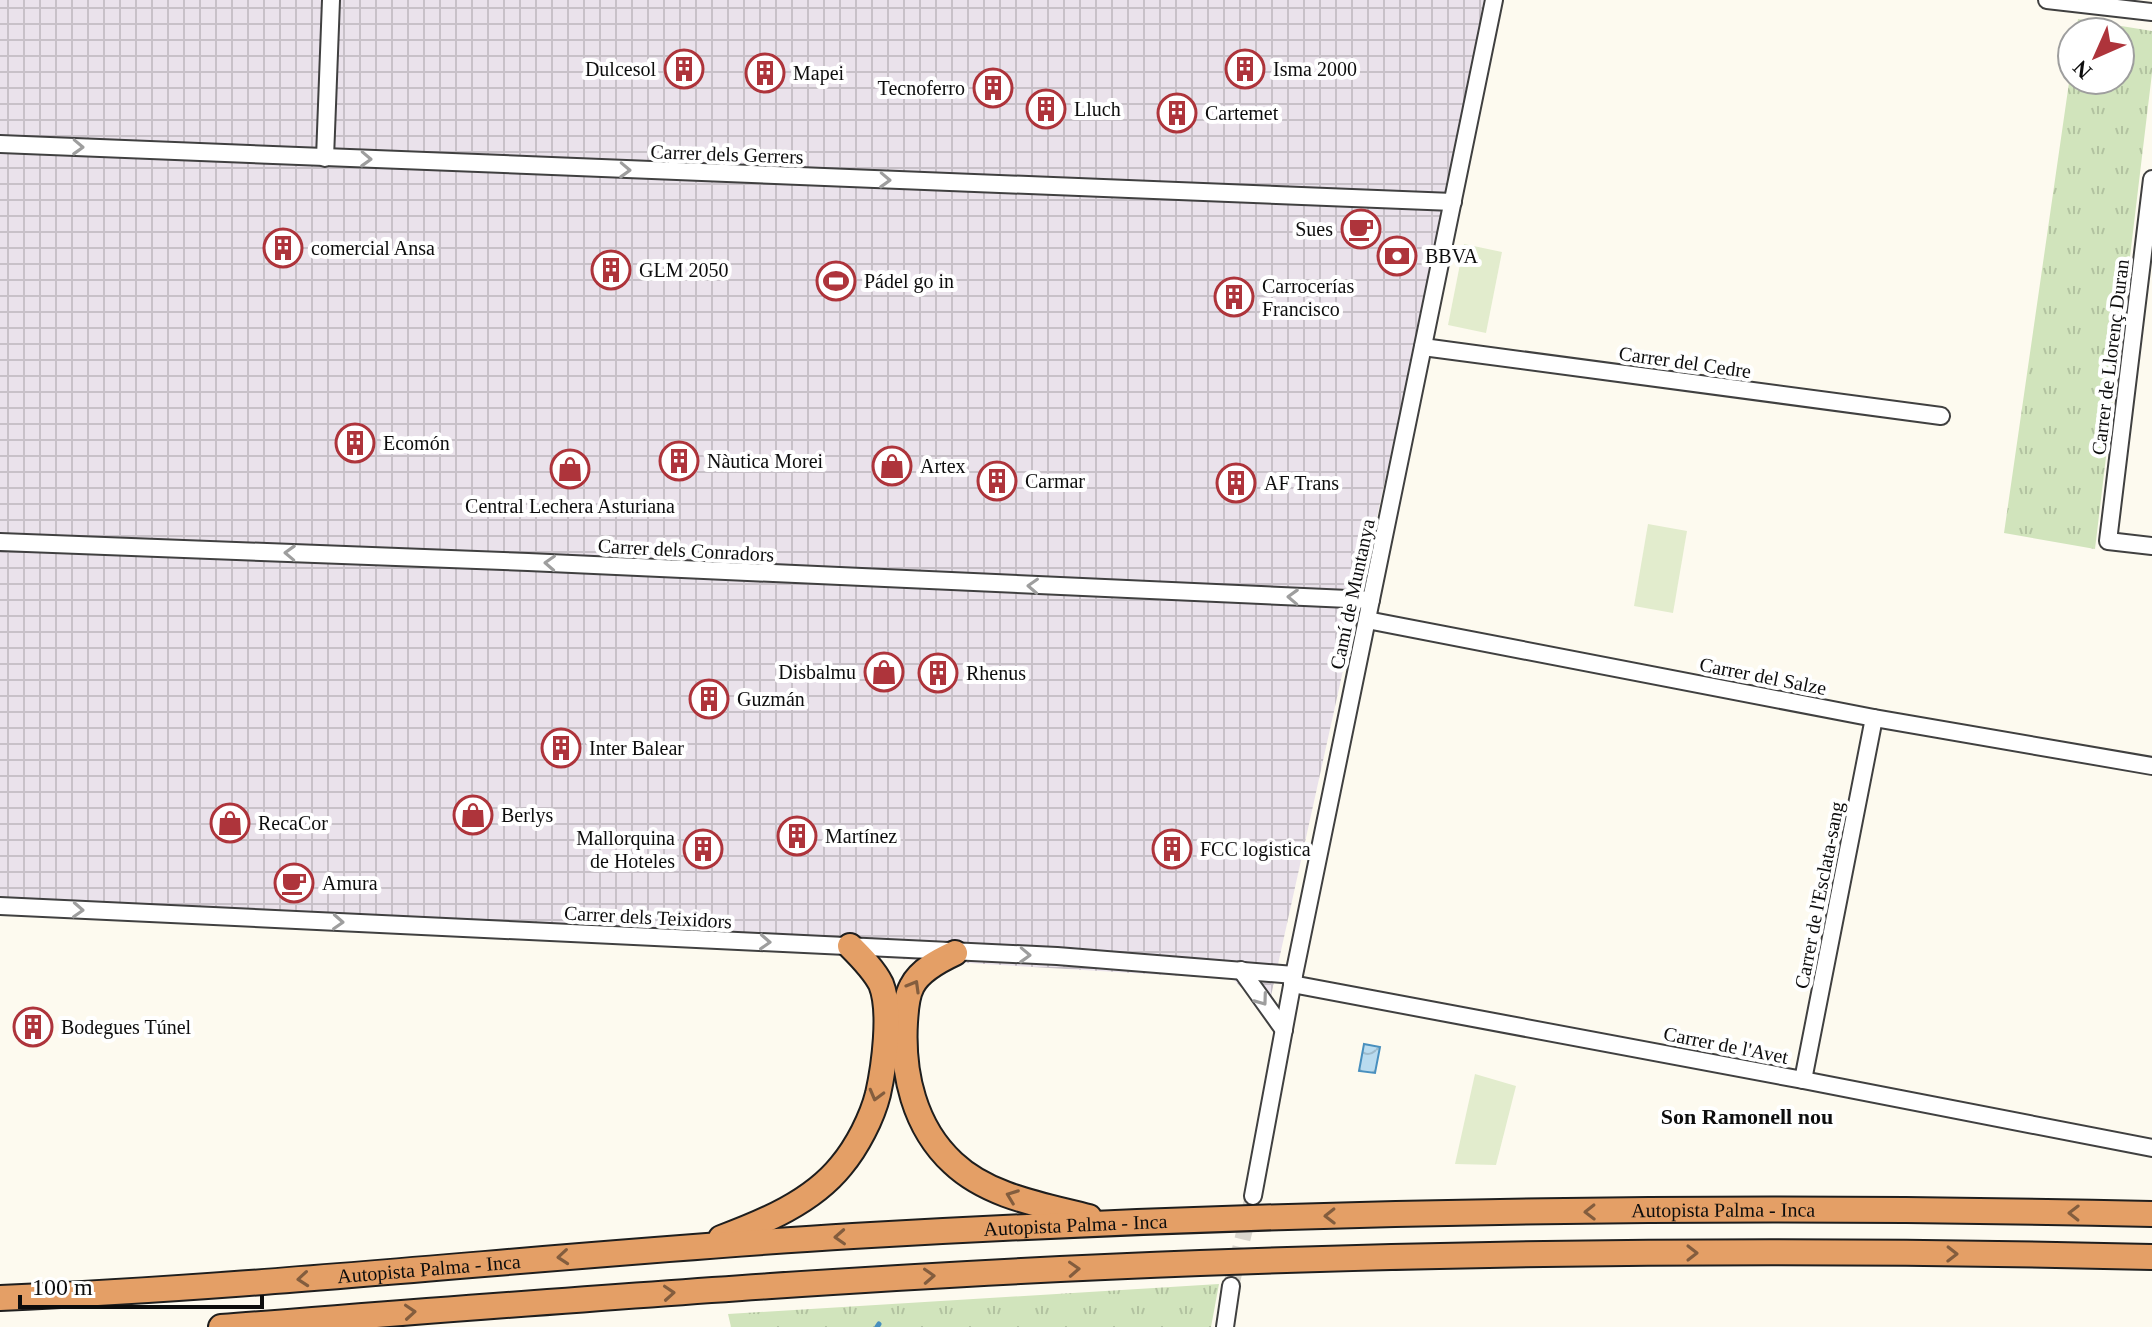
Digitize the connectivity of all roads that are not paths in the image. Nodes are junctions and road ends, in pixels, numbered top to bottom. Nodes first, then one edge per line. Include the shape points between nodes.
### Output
1 (331, 0) edge
2 (1494, 0) edge
3 (2047, 0) edge
4 (2152, 12) edge
5 (0, 144) edge
6 (325, 158) junction
7 (2152, 179) edge
8 (1453, 202) junction
9 (1423, 347) junction
10 (1941, 416) dead end
11 (0, 542) edge
12 (2152, 546) edge
13 (1371, 600) junction
14 (1367, 620) junction
15 (1874, 718) junction
16 (2152, 766) edge
17 (0, 906) edge
18 (850, 946) junction
19 (955, 953) junction
20 (1241, 970) junction
21 (1293, 980) junction
22 (1284, 1030) junction
23 (1803, 1080) junction
24 (2152, 1148) edge
25 (1253, 1196) tunnel mouth
26 (2152, 1214) edge
27 (1114, 1224) junction
28 (696, 1247) junction
29 (2152, 1257) edge
30 (1231, 1286) tunnel mouth
31 (0, 1298) edge
32 (221, 1327) edge
33 (1225, 1327) edge

1 - 6 street
2 - 8 street, Camí de Muntanya
3 - 4 street
5 -> 6 street, Carrer dels Gerrers
6 -> 8 street, Carrer dels Gerrers
7 - 12 street, Carrer de Llorenç Duran via 2108,541
8 - 9 street, Camí de Muntanya
9 - 10 street, Carrer del Cedre
9 - 13 street, Camí de Muntanya
13 -> 11 street, Carrer dels Conradors
13 - 14 street, Camí de Muntanya
14 - 15 street, Carrer del Salze
14 - 21 street, Camí de Muntanya
15 - 16 street, Carrer del Salze
15 - 23 street, Carrer de l'Esclata-sang
17 -> 18 street, Carrer dels Teixidors
18 - 19 street, Carrer dels Teixidors
18 -> 28 highway via 881,985 886,1010 877,1096 863,1130 841,1166 809,1195
19 -> 20 street, Carrer dels Teixidors
27 -> 19 highway via 1018,1199 981,1183 953,1163 929,1134 905,1068 907,1001 912,984 924,971
20 - 21 street, Carrer dels Teixidors
20 -> 22 street
21 - 22 street, Camí de Muntanya
21 - 23 street, Carrer de l'Avet
22 - 25 street, Camí de Muntanya
23 - 24 street, Carrer de l'Avet
26 -> 27 highway, Autopista Palma - Inca via 1599,1212
27 -> 28 highway, Autopista Palma - Inca
28 -> 31 highway, Autopista Palma - Inca via 246,1284
32 -> 29 highway, Autopista Palma - Inca via 750,1287 1200,1263 1718,1253
30 - 33 street

